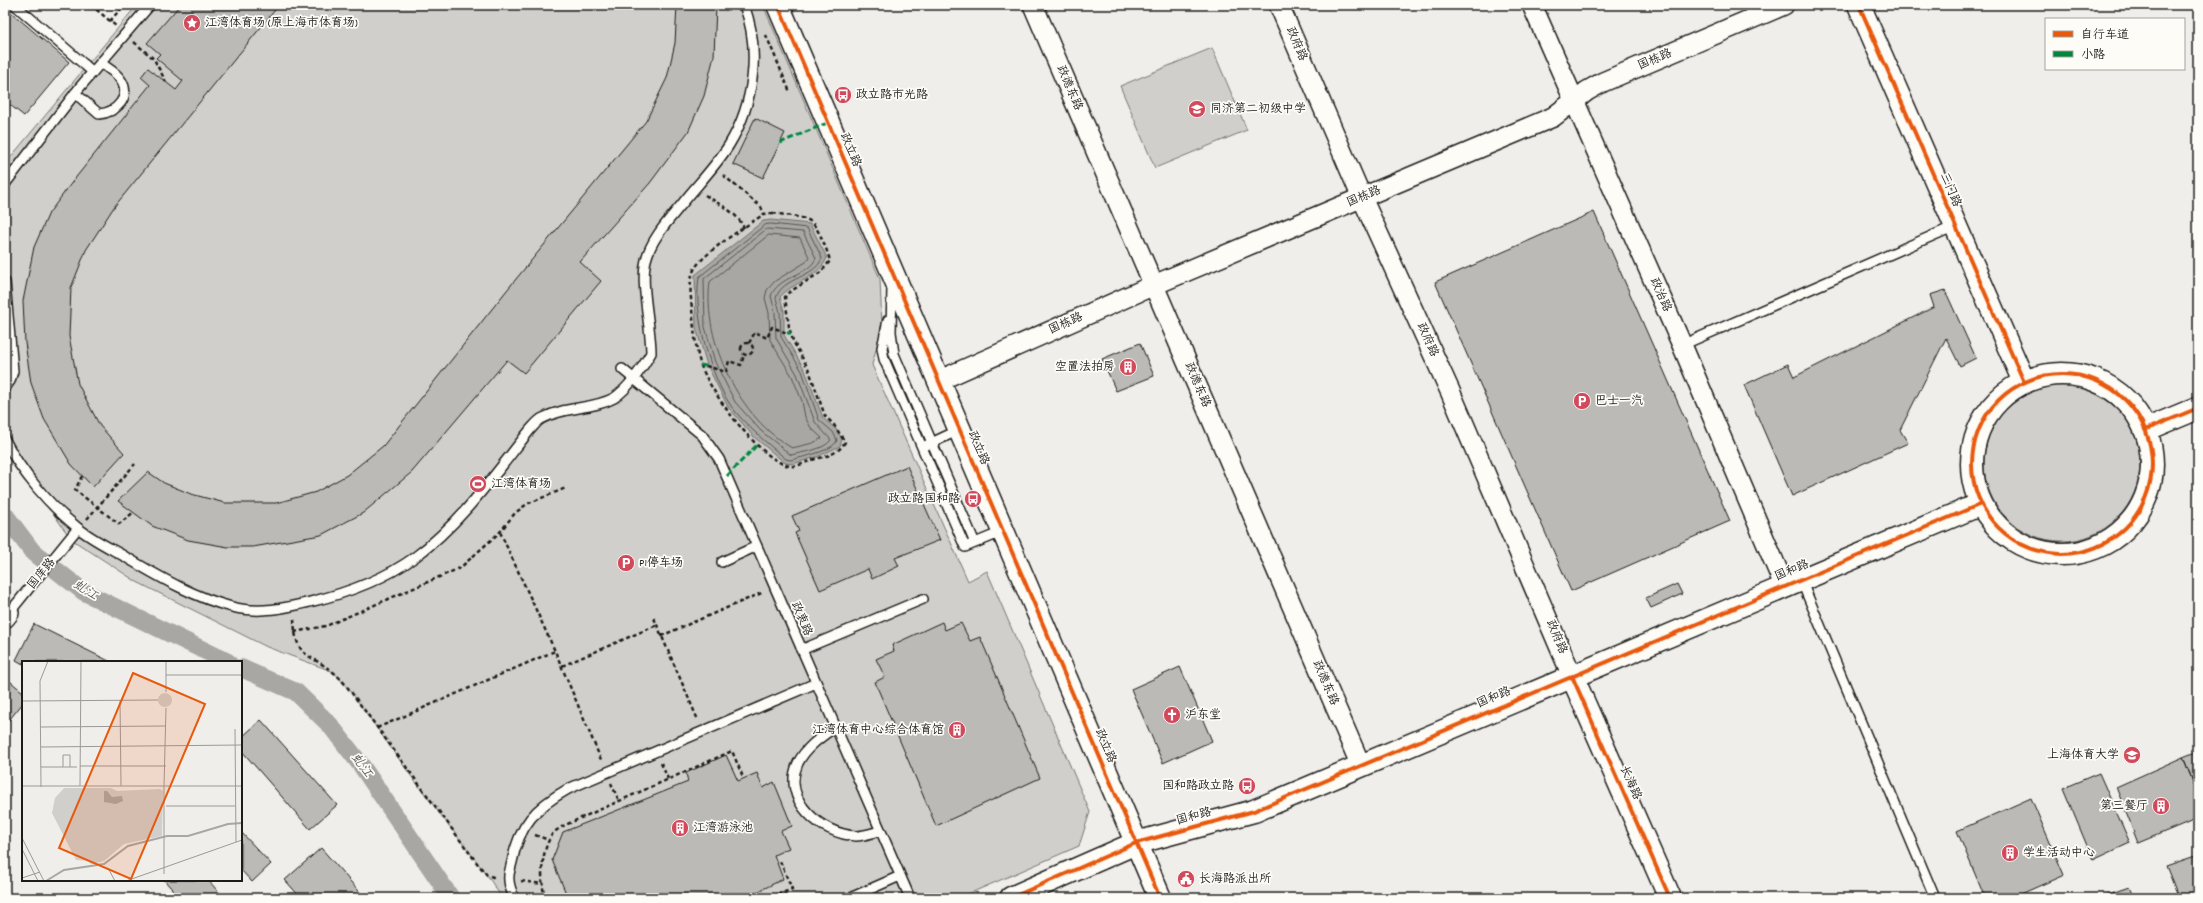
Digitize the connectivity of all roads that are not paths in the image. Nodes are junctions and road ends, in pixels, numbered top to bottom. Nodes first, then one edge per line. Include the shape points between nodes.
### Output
1 (15, 5) edge
2 (150, 5) edge
3 (744, 5) edge
4 (778, 5) edge
5 (1032, 5) edge
6 (1280, 5) edge
7 (1532, 5) edge
8 (1784, 5) edge
9 (1859, 5) edge
10 (101, 63) junction
11 (93, 72) junction
12 (75, 93) junction
13 (1574, 101) junction
14 (5, 184) edge
15 (1362, 198) junction
16 (1955, 226) junction
17 (887, 262) junction
18 (5, 282) edge
19 (1154, 285) junction
20 (892, 310) junction
21 (1682, 345) junction
22 (622, 369) dead end
23 (632, 378) junction
24 (938, 381) junction
25 (2024, 382) junction
26 (5, 388) edge
27 (2198, 408) edge
28 (959, 430) junction
29 (2145, 430) junction
30 (5, 440) edge
31 (932, 442) junction
32 (923, 448) junction
33 (1981, 504) junction
34 (78, 528) junction
35 (1002, 532) junction
36 (975, 543) junction
37 (757, 546) junction
38 (722, 562) dead end
39 (1792, 582) junction
40 (922, 599) dead end
41 (7, 616) edge
42 (801, 650) junction
43 (1572, 676) junction
44 (816, 683) junction
45 (835, 727) junction
46 (1361, 766) junction
47 (880, 831) junction
48 (1136, 843) junction
49 (900, 876) junction
50 (514, 898) edge
51 (850, 898) edge
52 (910, 898) edge
53 (1011, 898) edge
54 (1160, 898) edge
55 (1670, 898) edge
56 (1935, 898) edge

1 - 11 lane
2 - 10 lane
3 - 23 lane via 751,22 752,85 729,145 664,226 646,259 644,276 651,353
4 - 17 main road, 政立路
5 - 19 street, 政德东路
6 - 15 street, 政府路
7 - 13 street, 政治路
8 - 13 street, 国栋路 via 1603,82
9 - 16 main road, 三门路
10 - 11 lane
10 - 12 lane via 120,78 124,86 125,95 119,106 108,114 99,114
11 - 12 lane
12 - 14 lane
13 - 15 street, 国栋路 via 1553,117
13 - 21 street, 政治路
15 - 19 street, 国栋路
15 - 43 street, 政府路 via 1450,391
16 - 21 lane
16 - 25 main road, 三门路
17 - 20 lane via 892,287
17 - 24 main road, 政立路
18 - 26 lane via 13,371
19 - 24 street, 国栋路
19 - 46 street, 政德东路
20 - 31 lane via 894,354
20 - 32 lane via 882,348 884,359
21 - 39 street, 政治路
22 - 23 lane, 政衷路
23 - 34 lane via 614,398 597,405 558,412 542,418 452,525 415,557 383,576 336,595 265,610 234,608 200,597
23 - 37 lane, 政衷路 via 702,435 719,459
24 - 28 main road, 政立路
25 - 29 main road via 2052,375 2081,376 2108,387 2130,406
25 - 33 main road via 1992,407 1974,444 1974,484
27 - 29 main road
28 - 31 lane
28 - 35 main road, 政立路
29 - 33 main road via 2152,460 2148,491 2135,518 2112,540 2084,552 2054,554 2024,546 1999,529
30 - 34 lane via 26,473 50,502
31 - 32 lane
31 - 36 lane
32 - 36 lane via 965,547
33 - 39 main road, 国和路
34 - 41 lane, 国庠路
35 - 36 lane
35 - 48 main road, 政立路
37 - 38 lane
37 - 42 lane, 政衷路
39 - 43 main road, 国和路
39 - 56 lane
40 - 42 lane
42 - 44 lane, 政衷路
43 - 46 main road, 国和路
43 - 55 main road, 长海路
44 - 45 lane, 政衷路
44 - 50 lane via 549,800 532,815 522,830 508,879
45 - 47 lane, 政衷路
45 - 47 lane via 804,753 795,775 796,792 803,808 816,822 833,830 856,836
46 - 48 main road, 国和路 via 1254,811
47 - 49 lane, 政衷路
48 - 53 main road, 国和路
48 - 54 main road, 政立路
49 - 51 lane
49 - 52 lane, 政衷路

